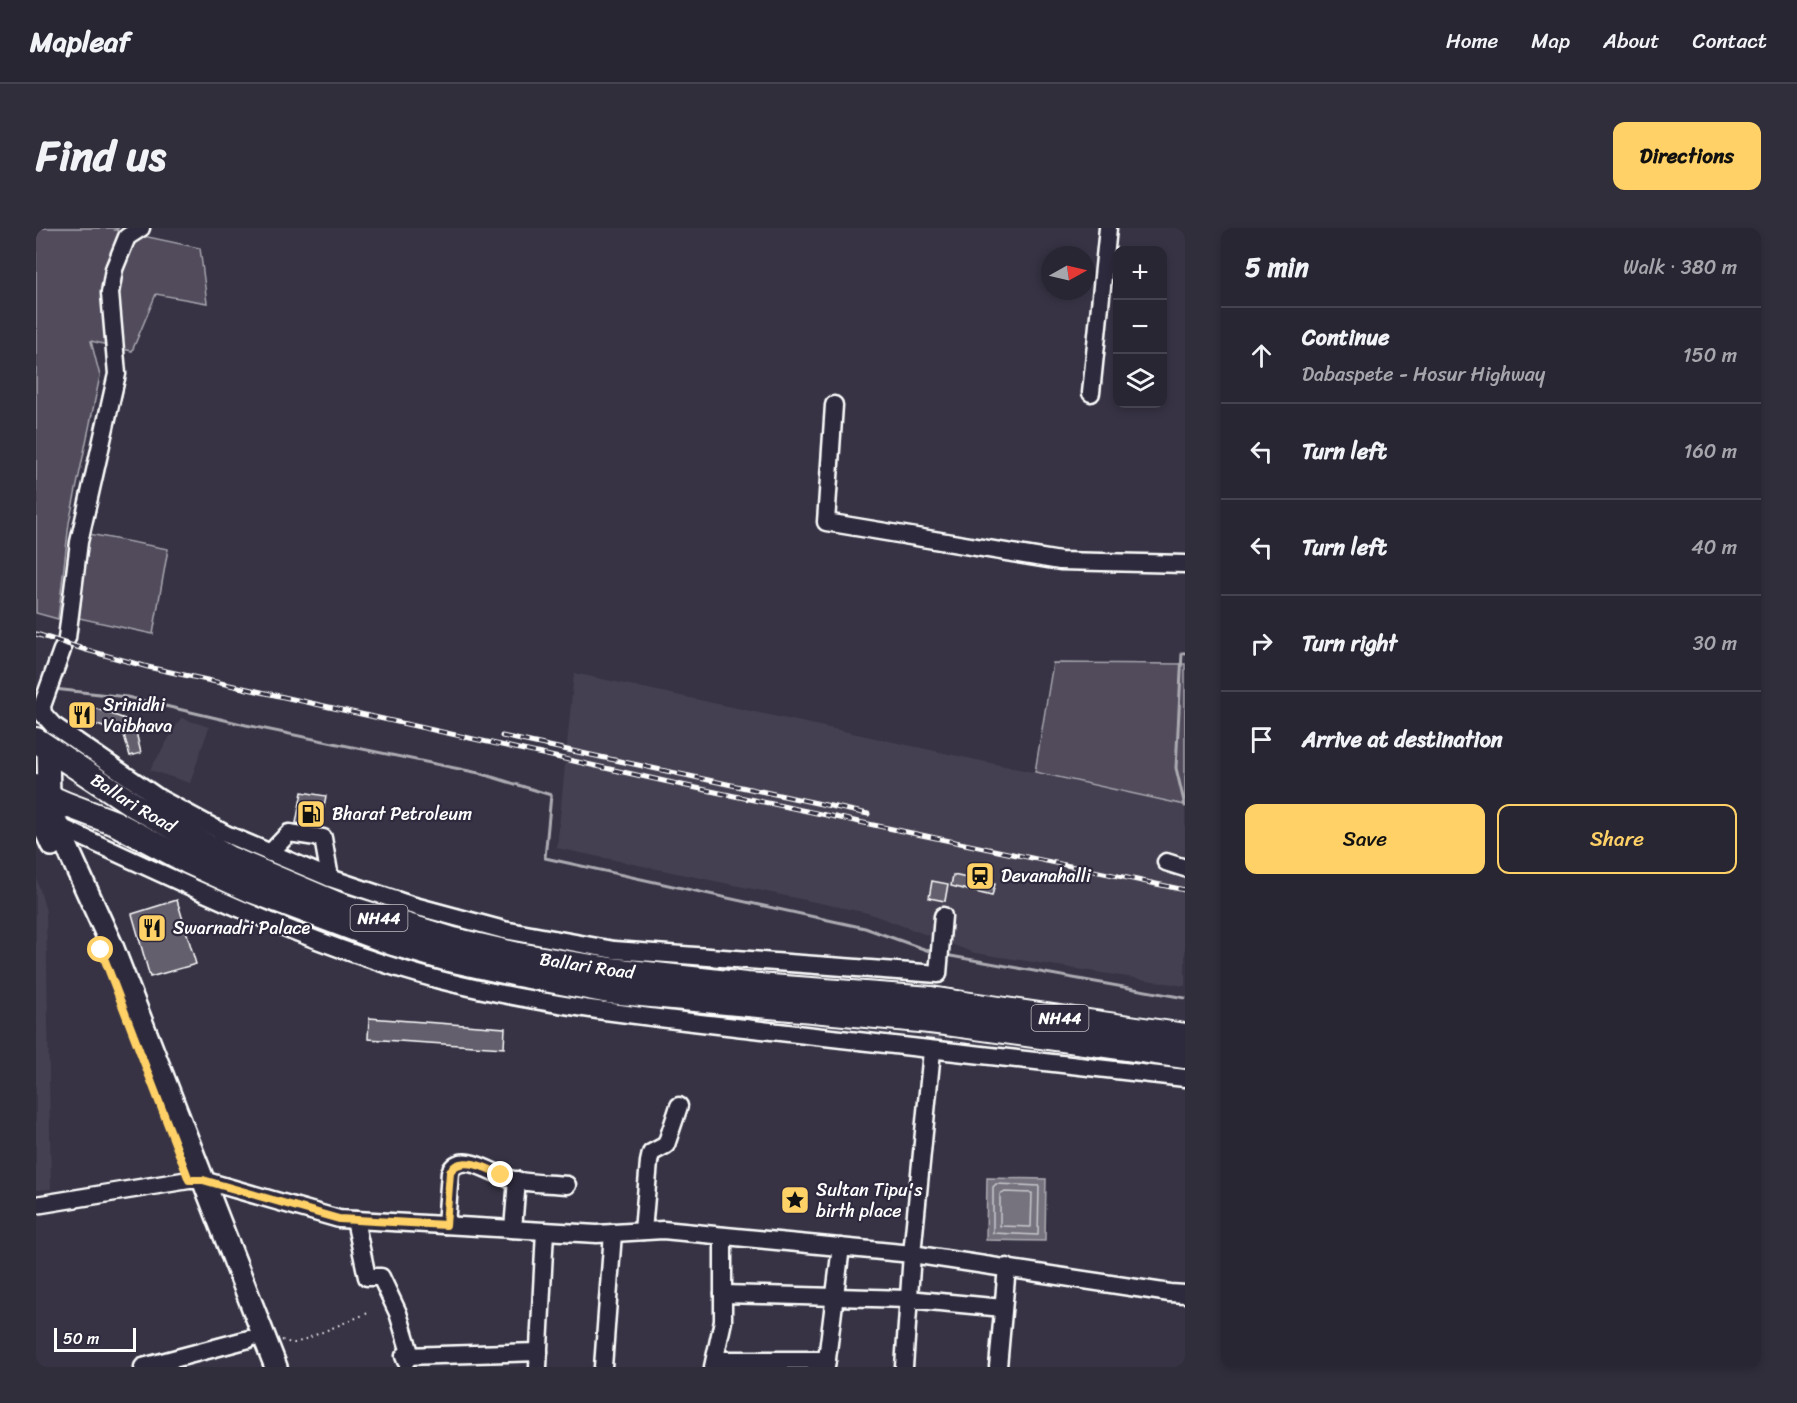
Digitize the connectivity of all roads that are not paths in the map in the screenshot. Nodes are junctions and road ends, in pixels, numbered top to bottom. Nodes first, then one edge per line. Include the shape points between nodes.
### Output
1 (141, 228) edge
2 (1108, 228) edge
3 (1091, 393) dead end
4 (834, 405) dead end
5 (1185, 564) edge
6 (45, 737) edge
7 (42, 808) edge
8 (270, 854) junction
9 (1166, 862) dead end
10 (1185, 868) edge
11 (330, 878) junction
12 (943, 916) dead end
13 (613, 960) junction
14 (931, 1010) junction
15 (955, 1013) junction
16 (1185, 1036) edge
17 (932, 1050) junction
18 (1185, 1056) edge
19 (1185, 1078) edge
20 (679, 1106) dead end
21 (196, 1180) junction
22 (517, 1180) junction
23 (567, 1185) dead end
24 (36, 1205) edge
25 (355, 1220) junction
26 (446, 1225) junction
27 (513, 1229) junction
28 (545, 1231) junction
29 (643, 1231) junction
30 (613, 1233) junction
31 (723, 1236) junction
32 (841, 1247) junction
33 (912, 1254) junction
34 (1007, 1267) junction
35 (723, 1294) junction
36 (1185, 1294) edge
37 (835, 1296) junction
38 (908, 1299) junction
39 (1003, 1308) junction
40 (258, 1341) junction
41 (539, 1359) edge
42 (409, 1361) edge
43 (714, 1363) edge
44 (827, 1363) edge
45 (143, 1367) edge
46 (260, 1367) edge
47 (276, 1367) edge
48 (603, 1367) edge
49 (904, 1367) edge
50 (998, 1367) edge

1 - 6 street via 127,237 114,269 110,293 117,374 80,542 64,644 42,706
2 - 3 street
4 - 5 street via 826,522 1060,561
6 - 7 main road
6 - 8 street
6 - 13 highway, Ballari Road / NH44 via 134,805 228,858 339,905 453,940 518,955
7 - 14 highway, Ballari Road / NH44 via 115,823 251,890 393,943 518,974 609,991
7 - 17 street via 321,941 441,980 597,1011
7 - 21 main road via 111,945
8 - 11 street
8 - 11 street via 289,833 323,838
9 - 10 street
11 - 13 street via 411,905
12 - 13 street via 939,960
13 - 14 highway, Ballari Road / NH44 via 746,985
14 - 15 highway, Ballari Road / NH44, bridge
15 - 16 highway, Ballari Road / NH44
15 - 18 highway, Ballari Road / NH44
17 - 19 street
17 - 33 street
20 - 29 street via 666,1145 651,1153
21 - 24 street
21 - 25 street
21 - 40 main road
22 - 23 street
22 - 26 street via 478,1165 457,1164 450,1172
22 - 27 street
25 - 26 street
25 - 42 street via 367,1277 381,1277 398,1313
26 - 27 street
27 - 28 street
28 - 30 street
28 - 41 street
29 - 30 street
29 - 31 street
30 - 48 street
31 - 32 street
31 - 35 street
32 - 33 street
32 - 37 street
33 - 34 street
33 - 38 street
34 - 36 street
34 - 39 street
35 - 37 street
35 - 43 street via 723,1321
37 - 38 street
37 - 44 street
38 - 39 street
38 - 49 street
39 - 50 street
40 - 45 street
40 - 46 main road
40 - 47 main road
41 - 42 street
43 - 44 street

